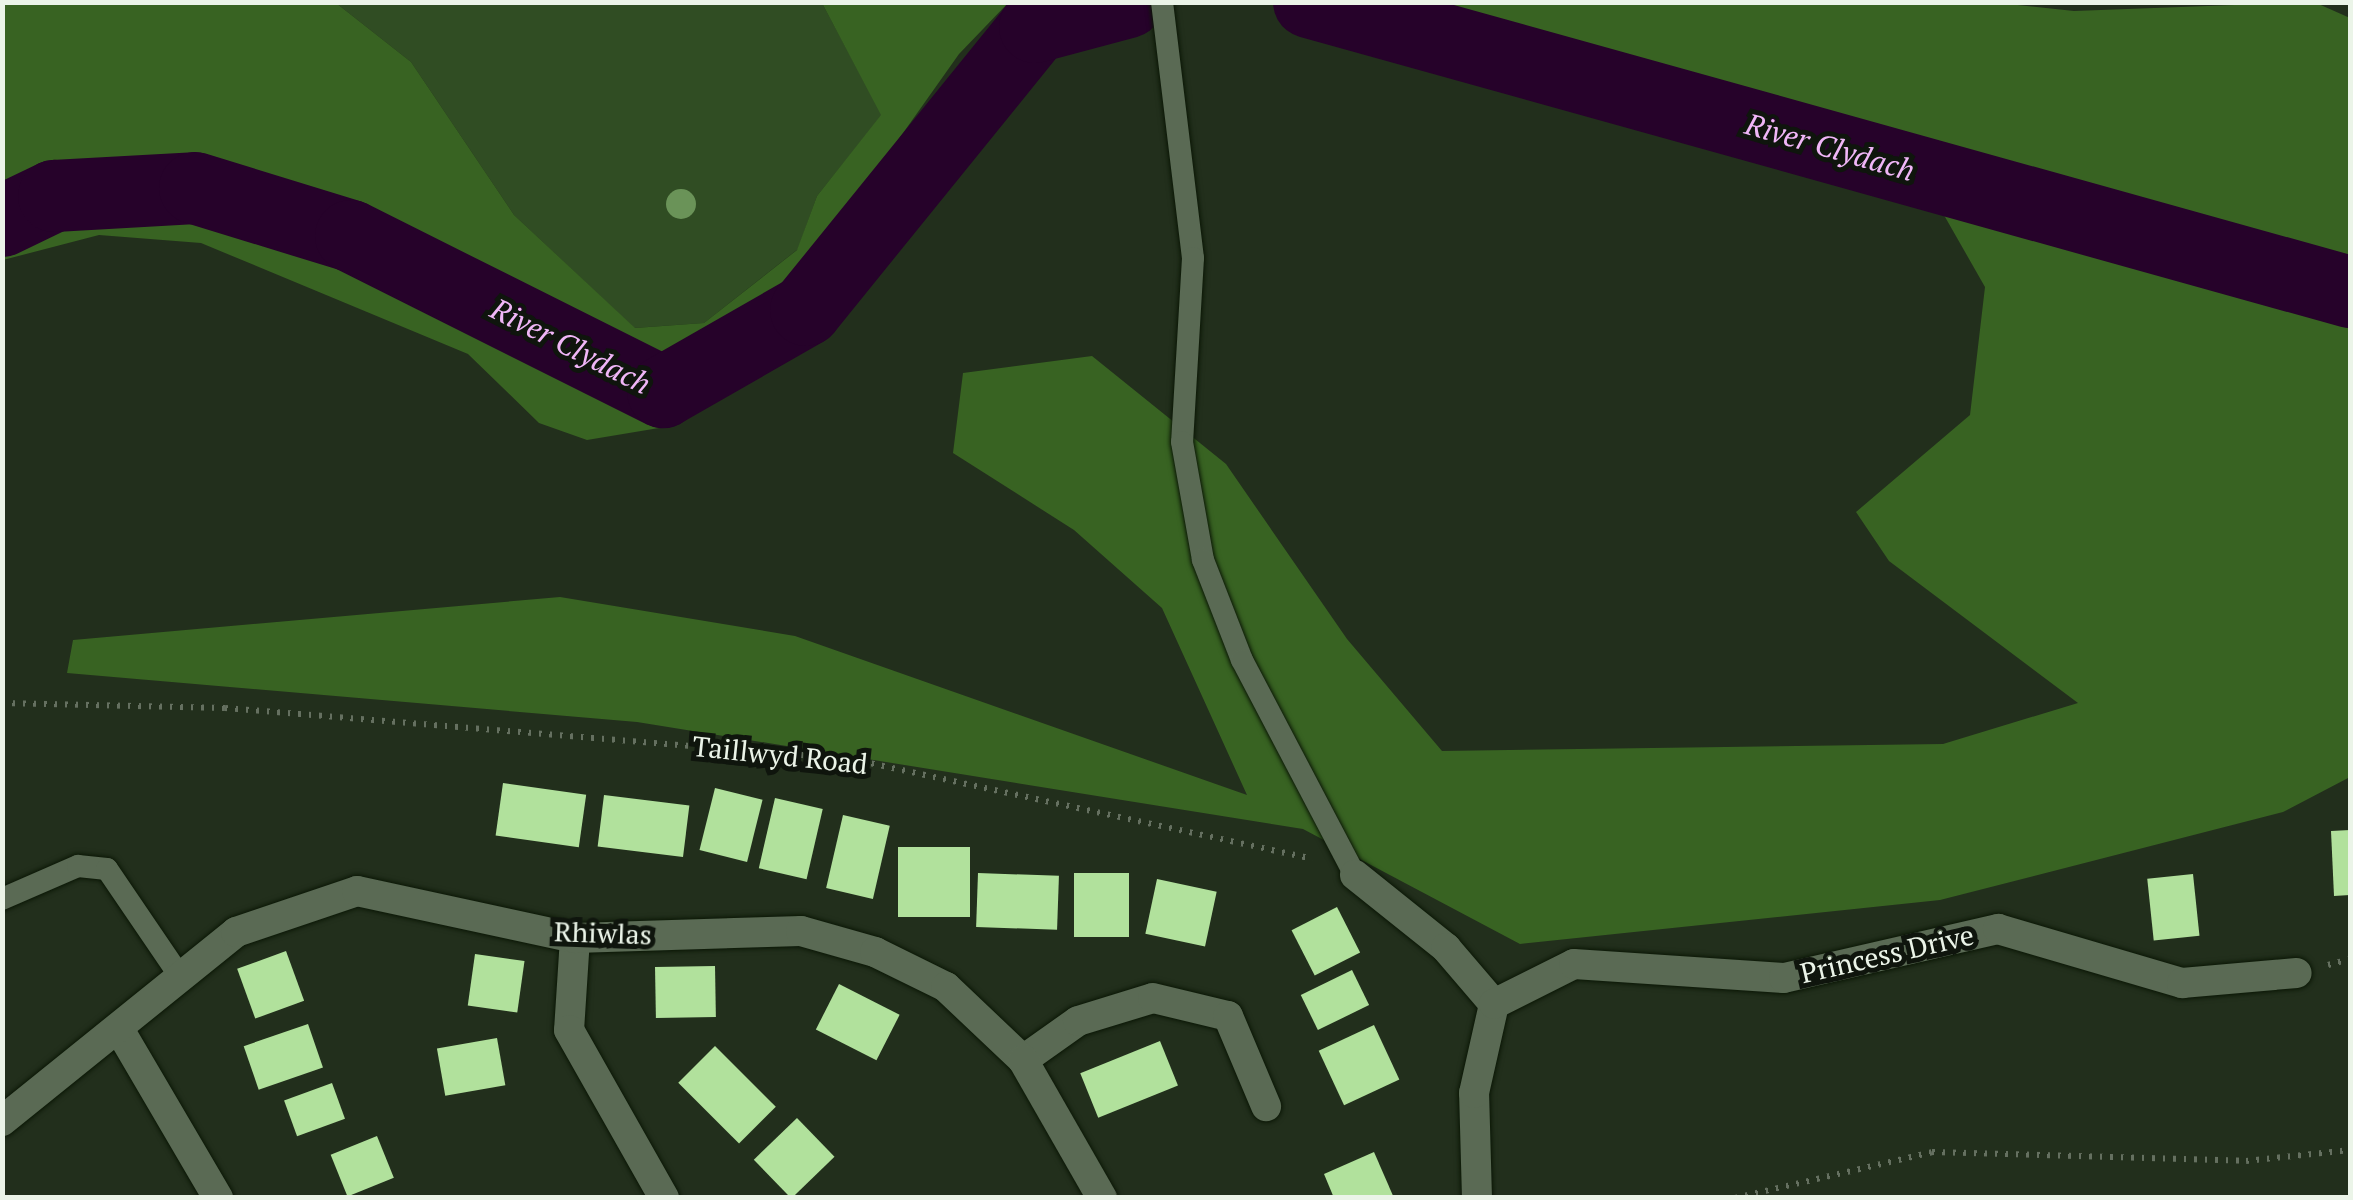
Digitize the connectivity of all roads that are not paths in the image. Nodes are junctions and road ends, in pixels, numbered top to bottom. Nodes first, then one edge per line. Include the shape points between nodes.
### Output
1 (1162, 2) edge
2 (1355, 875) joint
3 (2, 898) edge
4 (575, 938) junction
5 (2297, 973) dead end
6 (181, 978) junction
7 (1494, 1004) junction
8 (118, 1028) junction
9 (1023, 1060) junction
10 (1266, 1106) dead end
11 (2, 1121) edge
12 (218, 1198) edge
13 (664, 1198) edge
14 (1102, 1198) edge
15 (1478, 1198) edge

1 - 2 lane via 1193,258 1182,442 1203,560 1242,660
2 - 7 street via 1446,948
3 - 6 lane via 78,866 107,868
4 - 6 street, Rhiwlas via 357,891 236,932
4 - 9 street, Rhiwlas via 801,931 875,952 946,987
4 - 13 street via 569,1030
5 - 7 street, Princess Drive via 2182,983 1998,929 1784,978 1574,964
6 - 8 street, Rhiwlas
7 - 15 street via 1474,1092
8 - 11 street, Rhiwlas
8 - 12 street
9 - 10 street via 1078,1022 1153,998 1228,1016
9 - 14 street, Rhiwlas

